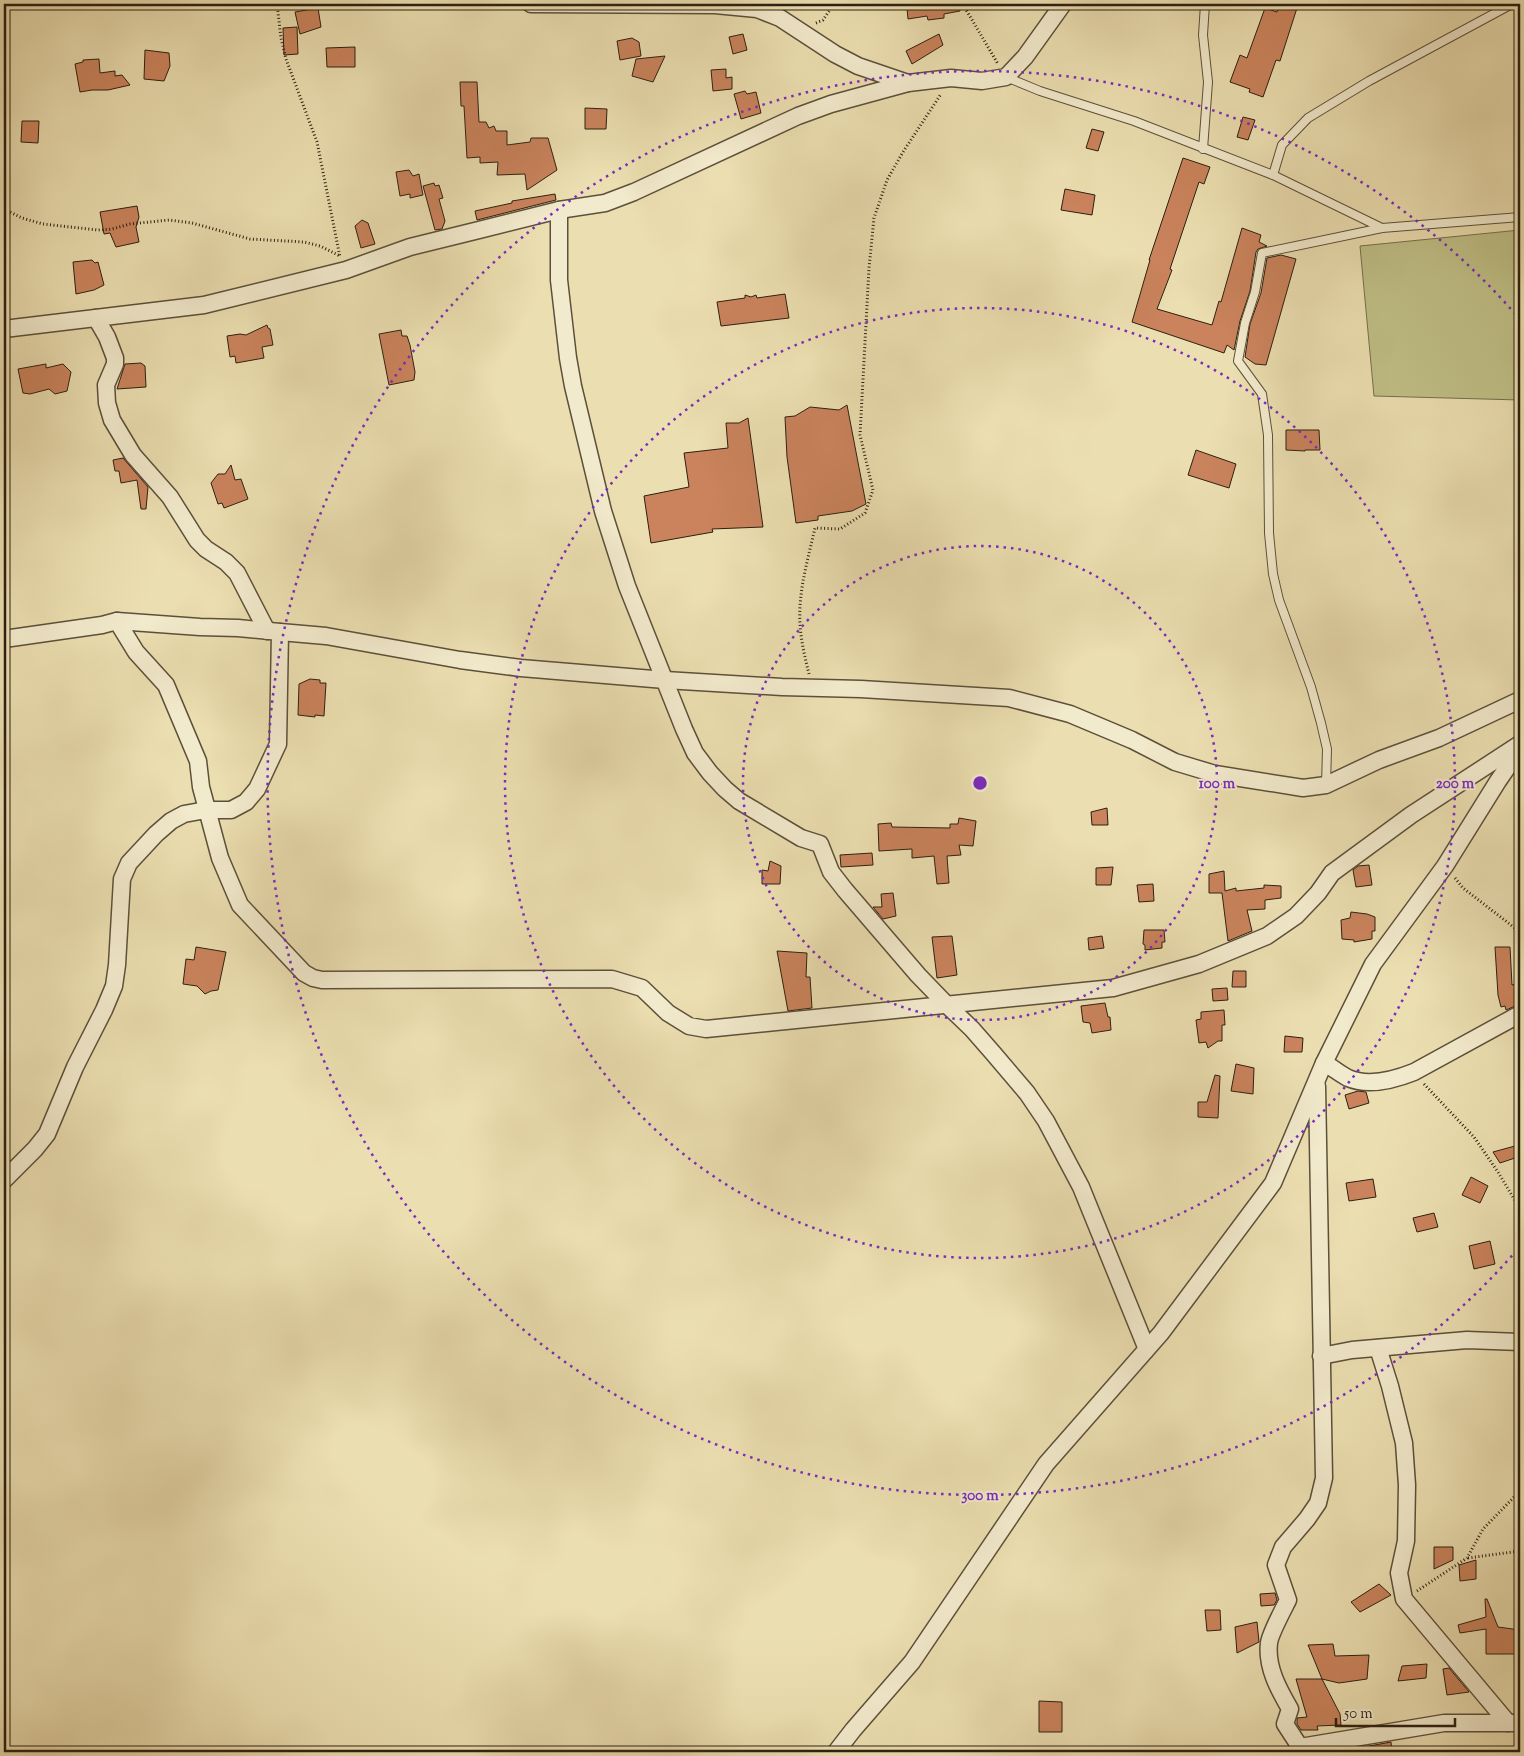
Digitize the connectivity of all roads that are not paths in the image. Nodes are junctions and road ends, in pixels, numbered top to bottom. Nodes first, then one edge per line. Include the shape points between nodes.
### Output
1 (531, 4) edge
2 (1063, 4) edge
3 (1205, 4) edge
4 (1512, 4) edge
5 (1006, 77) junction
6 (908, 83) junction
7 (1203, 149) junction
8 (1273, 175) junction
9 (559, 210) junction
10 (1520, 217) edge
11 (1382, 228) junction
12 (96, 318) junction
13 (4, 329) edge
14 (117, 621) junction
15 (274, 631) junction
16 (4, 639) edge
17 (665, 680) junction
18 (1520, 700) edge
19 (1520, 744) edge
20 (1520, 749) edge
21 (1326, 785) junction
22 (206, 810) junction
23 (946, 1004) junction
24 (1520, 1014) edge
25 (1324, 1063) junction
26 (1317, 1079) junction
27 (4, 1180) edge
28 (1520, 1342) edge
29 (1378, 1348) junction
30 (1145, 1351) junction
31 (1321, 1356) junction
32 (1514, 1723) edge
33 (836, 1752) edge

1 - 6 street via 757,9 780,18 858,66
2 - 5 street via 1025,57
3 - 7 lane via 1203,35 1208,82
4 - 8 lane via 1369,81 1308,118 1282,145
5 - 6 street via 982,81 951,78
5 - 7 lane via 1134,121
6 - 9 street via 798,116 605,203
7 - 8 lane
8 - 11 lane
9 - 12 street via 343,263 204,305
9 - 17 street via 559,280 568,358 579,410 614,548
10 - 11 lane
11 - 21 lane via 1262,253 1238,361 1262,394 1268,434 1273,574 1321,723 1327,749
12 - 13 street
12 - 15 street via 115,358 106,385 112,420 132,455 170,497 197,540 237,572
14 - 15 street
14 - 16 street
14 - 22 street via 136,652 166,685 198,761
15 - 17 street via 326,636 521,668
15 - 22 street via 278,744 257,789 246,802 231,810
17 - 21 street via 1009,698 1070,714 1175,762 1215,774 1303,788
17 - 23 street via 695,753 710,773 739,801 801,838 820,844 831,872 840,884
18 - 21 street
19 - 23 street via 1411,815 1332,873 1296,916 1267,936 1199,964 1113,988
20 - 25 street via 1445,866 1373,964
22 - 23 street via 220,858 240,905 304,973 314,978 612,979 642,988 668,1013 689,1026 706,1029
22 - 27 street via 184,814 172,821 129,863 122,879 114,986 47,1134
23 - 30 street via 1003,1064 1046,1121 1081,1187 1146,1346
24 - 25 street via 1400,1078 1368,1082 1348,1078
25 - 26 street
26 - 30 street via 1273,1183
26 - 31 street
28 - 29 street via 1467,1340
29 - 31 street
29 - 32 street via 1404,1443 1406,1541 1399,1573 1404,1599
30 - 33 street via 1046,1464 912,1662
31 - 32 street via 1324,1478 1318,1503 1283,1548 1276,1565 1288,1600 1269,1642 1271,1669 1290,1709 1285,1724 1300,1747 1444,1723

